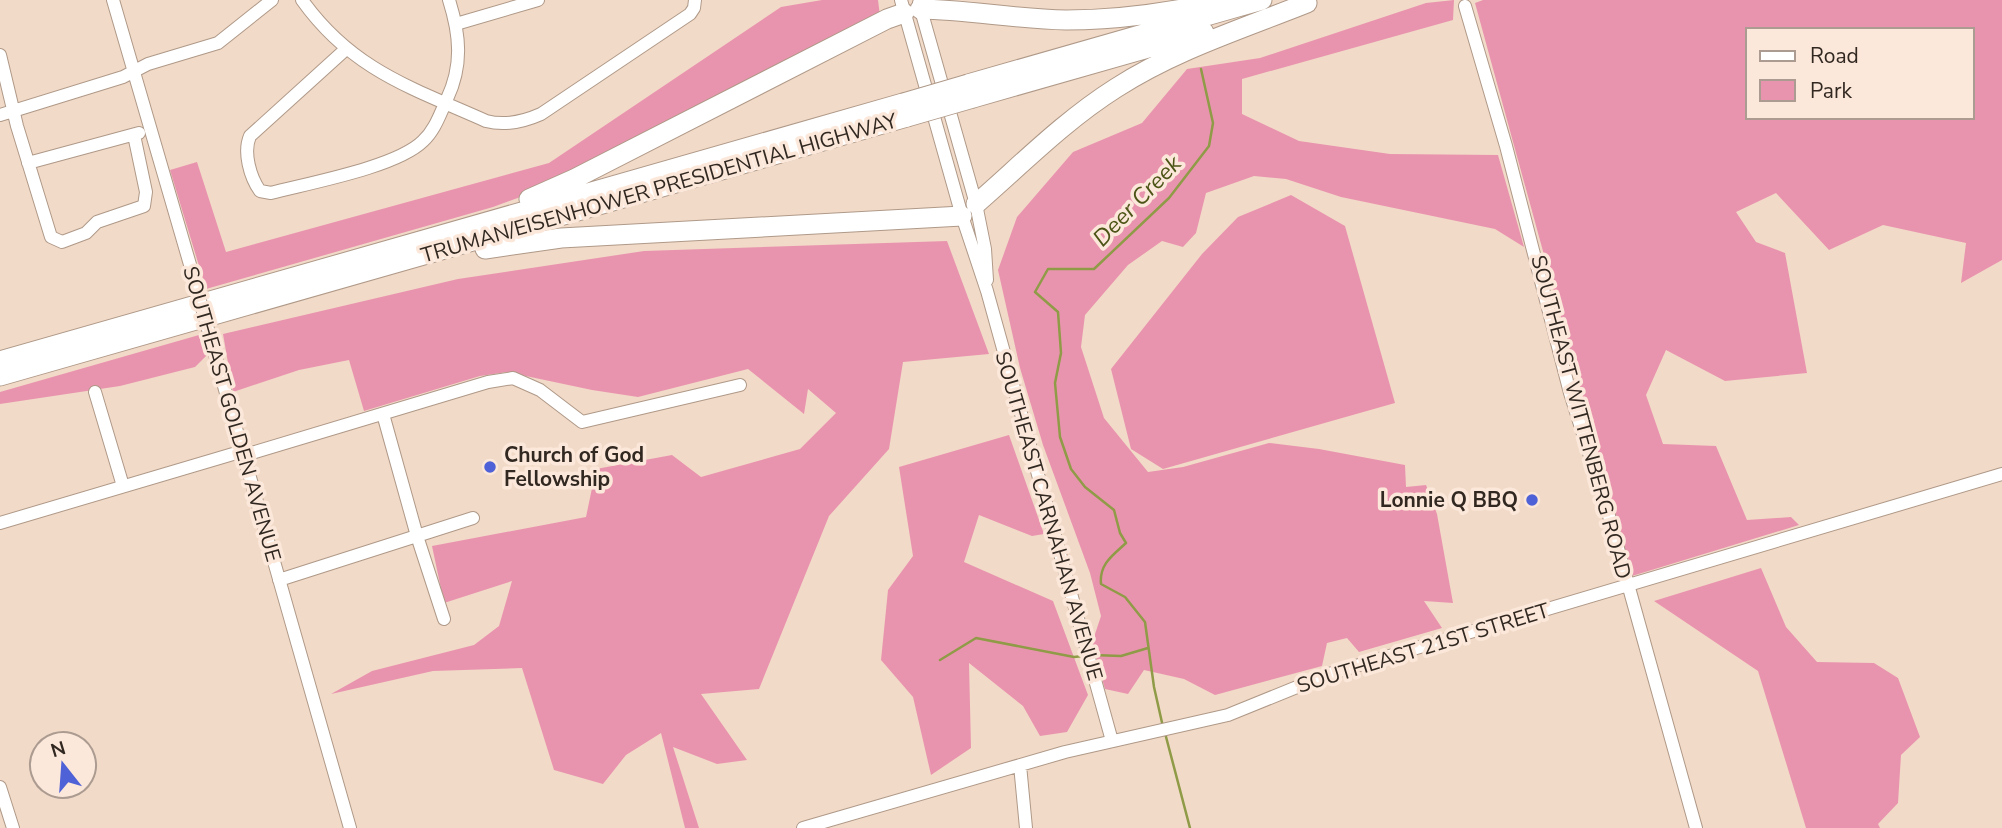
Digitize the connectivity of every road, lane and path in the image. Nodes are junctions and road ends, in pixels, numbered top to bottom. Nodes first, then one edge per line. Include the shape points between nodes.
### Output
1 (113, 0) edge
2 (272, 0) edge
3 (302, 0) edge
4 (449, 0) edge
5 (538, 0) edge
6 (695, 0) edge
7 (1227, 0) edge
8 (1262, 0) edge
9 (1312, 1) edge
10 (911, 5) edge
11 (1465, 6) dead end
12 (456, 24) junction
13 (346, 49) junction
14 (0, 55) edge
15 (134, 71) junction
16 (970, 91) junction
17 (445, 103) junction
18 (15, 110) junction
19 (905, 110) junction
20 (0, 115) edge
21 (151, 130) junction
22 (134, 135) junction
23 (28, 163) junction
24 (969, 210) junction
25 (419, 241) junction
26 (331, 282) junction
27 (987, 291) junction
28 (0, 361) edge
29 (0, 376) edge
30 (740, 385) dead end
31 (95, 392) dead end
32 (383, 414) junction
33 (243, 453) junction
34 (2002, 474) edge
35 (122, 486) junction
36 (473, 518) dead end
37 (0, 523) edge
38 (417, 536) junction
39 (279, 580) junction
40 (1627, 585) junction
41 (444, 619) dead end
42 (1112, 741) junction
43 (1020, 765) junction
44 (0, 787) edge
45 (13, 828) edge
46 (350, 828) edge
47 (803, 828) edge
48 (1026, 828) edge
49 (1696, 828) edge

1 - 15 street, SOUTHEAST GOLDEN AVENUE
2 - 15 street via 218,43
3 - 13 street
4 - 12 street
5 - 12 street
6 - 17 street via 690,14 531,118 490,123
7 - 10 highway via 1134,17 1067,20
8 - 16 highway, TRUMAN/EISENHOWER PRESIDENTIAL HIGHWAY
9 - 16 highway, TRUMAN/EISENHOWER PRESIDENTIAL HIGHWAY
9 - 24 highway via 1204,43 1125,82 1065,125
10 - 24 street
10 - 24 street
10 - 25 highway via 574,179
11 - 40 street, SOUTHEAST WITTENBERG ROAD
12 - 17 street via 459,62
13 - 17 street via 388,77
13 - 17 street via 250,135 247,155 260,191 271,193 402,157 434,128
14 - 18 street
15 - 18 street
15 - 21 street, SOUTHEAST GOLDEN AVENUE
16 - 19 highway, TRUMAN/EISENHOWER PRESIDENTIAL HIGHWAY, bridge
18 - 20 street
18 - 23 street
19 - 25 highway, TRUMAN/EISENHOWER PRESIDENTIAL HIGHWAY
19 - 26 highway, TRUMAN/EISENHOWER PRESIDENTIAL HIGHWAY
21 - 22 street
21 - 33 street, SOUTHEAST GOLDEN AVENUE, bridge
22 - 23 street
22 - 23 street via 146,192 144,206 97,222 86,233 62,242 51,237
24 - 26 highway via 561,238 495,247
24 - 27 street, SOUTHEAST CARNAHAN AVENUE
24 - 27 street, SOUTHEAST CARNAHAN AVENUE via 985,250
25 - 28 highway, TRUMAN/EISENHOWER PRESIDENTIAL HIGHWAY
26 - 29 highway, TRUMAN/EISENHOWER PRESIDENTIAL HIGHWAY
27 - 42 street, SOUTHEAST CARNAHAN AVENUE
30 - 32 street via 582,422 540,390 513,378
31 - 35 street
32 - 33 street
32 - 38 street
33 - 35 street
33 - 39 street, SOUTHEAST GOLDEN AVENUE
34 - 40 street, SOUTHEAST 21ST STREET
35 - 37 street
36 - 38 street
38 - 39 street
38 - 41 street
39 - 46 street, SOUTHEAST GOLDEN AVENUE
40 - 42 street, SOUTHEAST 21ST STREET via 1329,674 1228,716
40 - 49 street, SOUTHEAST WITTENBERG ROAD
42 - 43 street, SOUTHEAST 21ST STREET
43 - 47 street, SOUTHEAST 21ST STREET
43 - 48 street
44 - 45 street

